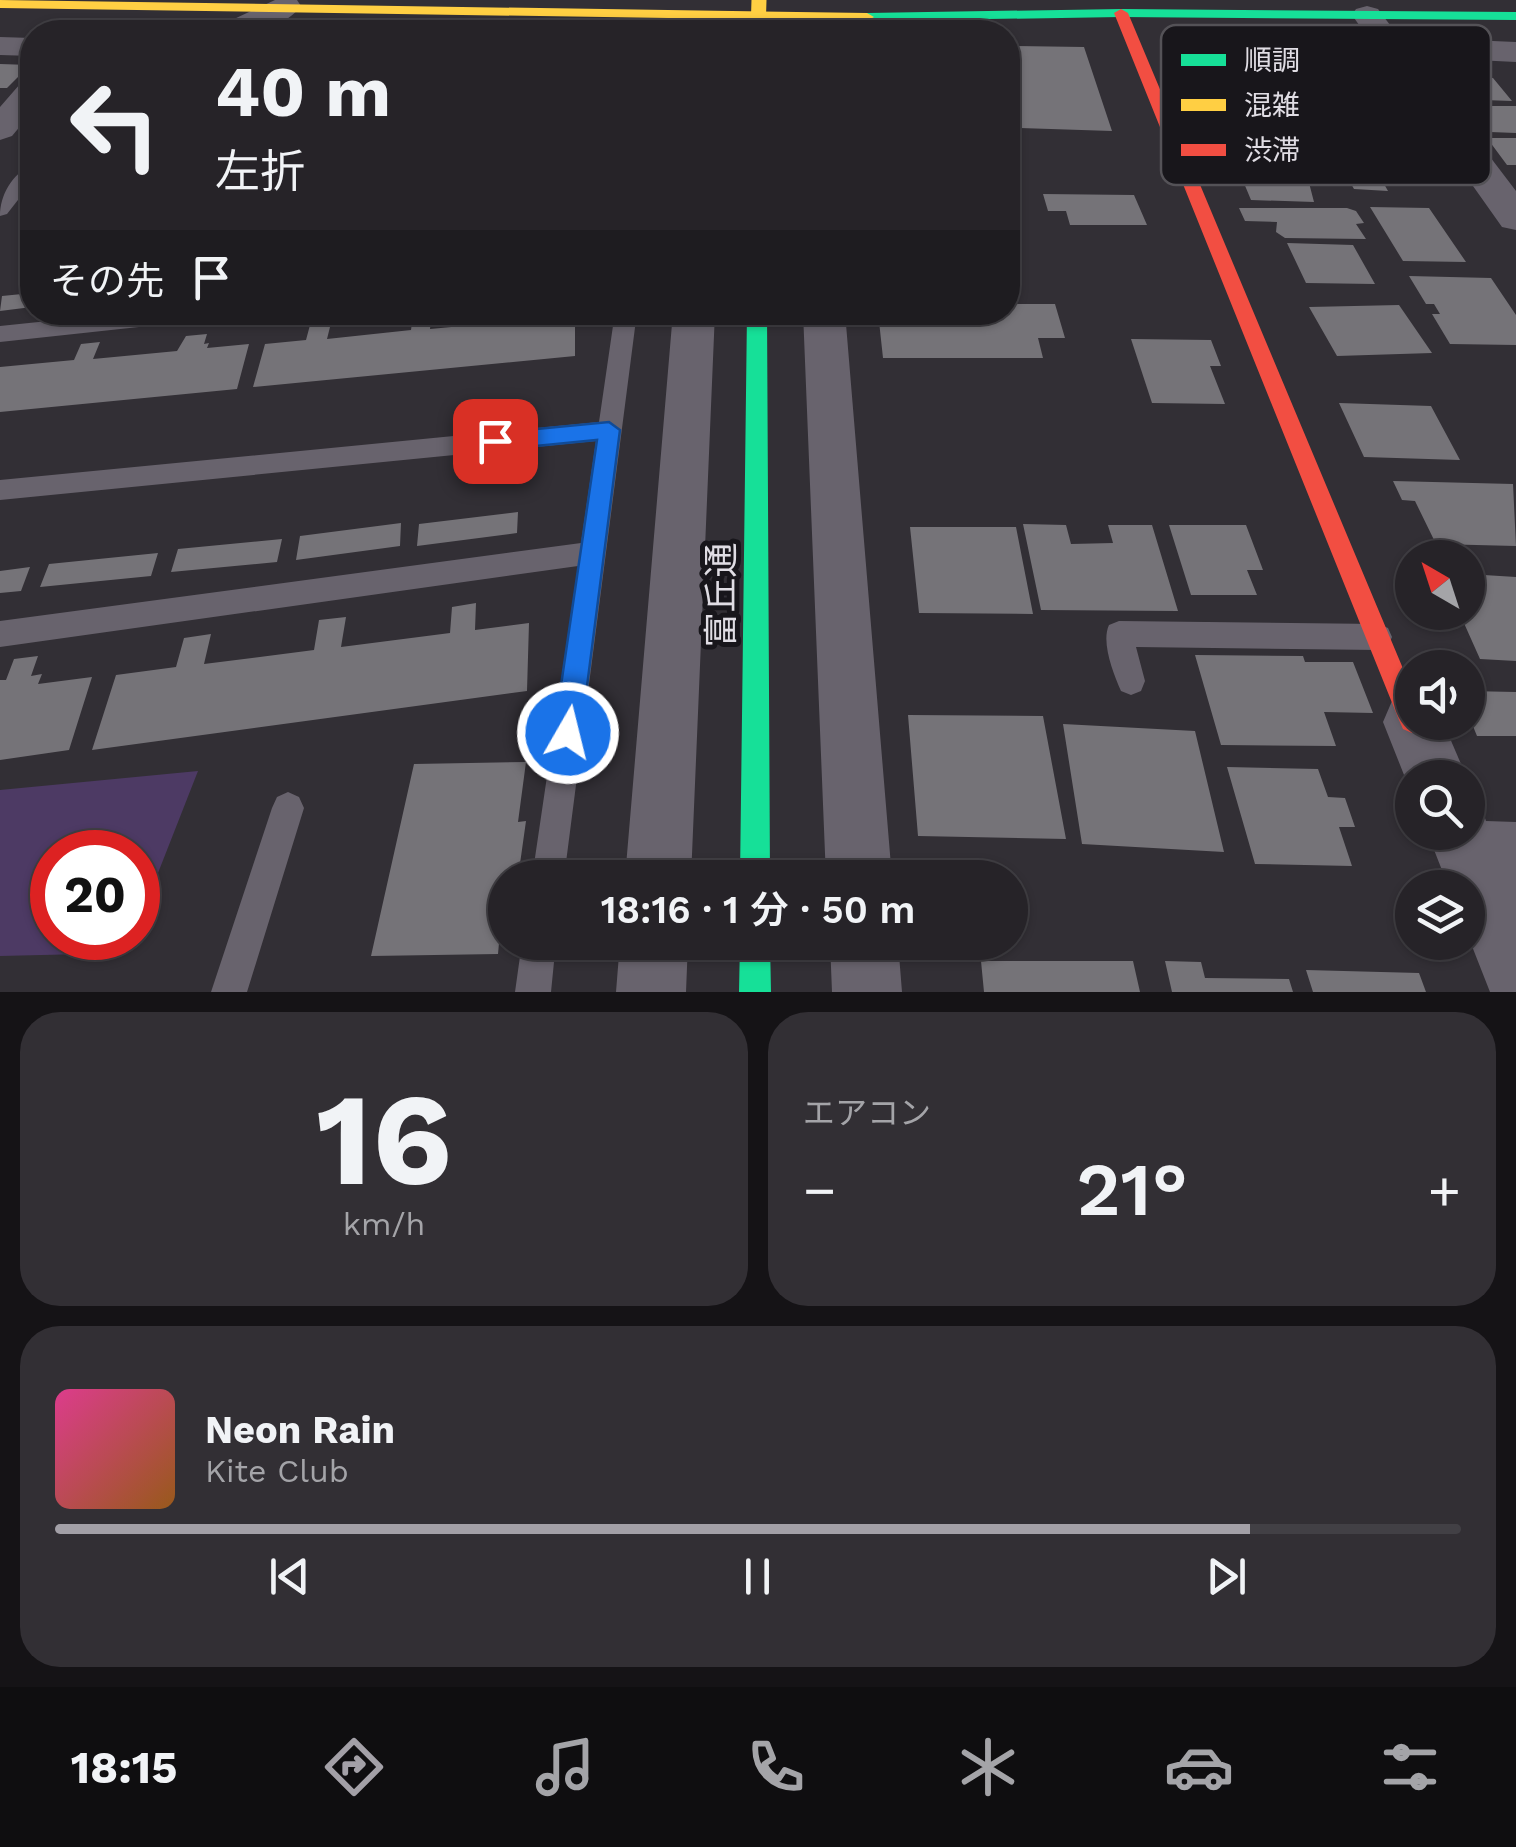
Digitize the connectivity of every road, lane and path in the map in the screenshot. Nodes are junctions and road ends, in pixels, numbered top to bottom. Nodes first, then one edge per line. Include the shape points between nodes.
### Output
1 (0, 4) edge
2 (286, 6) junction
3 (1121, 13) junction
4 (1367, 15) junction
5 (1516, 16) edge
6 (257, 20) edge
7 (618, 20) edge
8 (937, 20) edge
9 (1374, 25) edge
10 (1491, 51) edge
11 (1516, 52) edge
12 (20, 106) edge
13 (1161, 110) edge
14 (0, 128) edge
15 (1491, 184) edge
16 (1192, 185) edge
17 (20, 186) edge
18 (0, 210) edge
19 (1516, 218) edge
20 (87, 325) edge
21 (624, 325) edge
22 (693, 325) edge
23 (758, 325) edge
24 (825, 325) edge
25 (0, 334) edge
26 (609, 430) junction
27 (0, 490) edge
28 (592, 552) junction
29 (0, 634) edge
30 (1378, 637) junction
31 (1395, 678) edge
32 (1131, 682) dead end
33 (288, 808) dead end
34 (1482, 850) edge
35 (550, 860) edge
36 (659, 860) edge
37 (756, 860) edge
38 (859, 860) edge
39 (536, 960) edge
40 (653, 960) edge
41 (755, 960) edge
42 (865, 960) edge
43 (1516, 972) edge
44 (229, 992) edge
45 (532, 992) edge
46 (651, 992) edge
47 (755, 992) edge
48 (866, 992) edge

1 - 2 street
2 - 6 street
2 - 7 street
3 - 4 street
3 - 8 street
3 - 13 street
4 - 5 street
4 - 9 street
10 - 11 street
12 - 14 street
15 - 19 street
16 - 30 street
17 - 18 lane
20 - 25 lane
21 - 26 lane
22 - 36 street
23 - 37 street, 富丘通
24 - 38 street
26 - 27 lane
26 - 28 lane
28 - 29 lane
28 - 35 lane
30 - 31 street
30 - 32 lane via 1119,634
33 - 44 lane
34 - 43 street
39 - 45 lane
40 - 46 street
41 - 47 street
42 - 48 street

